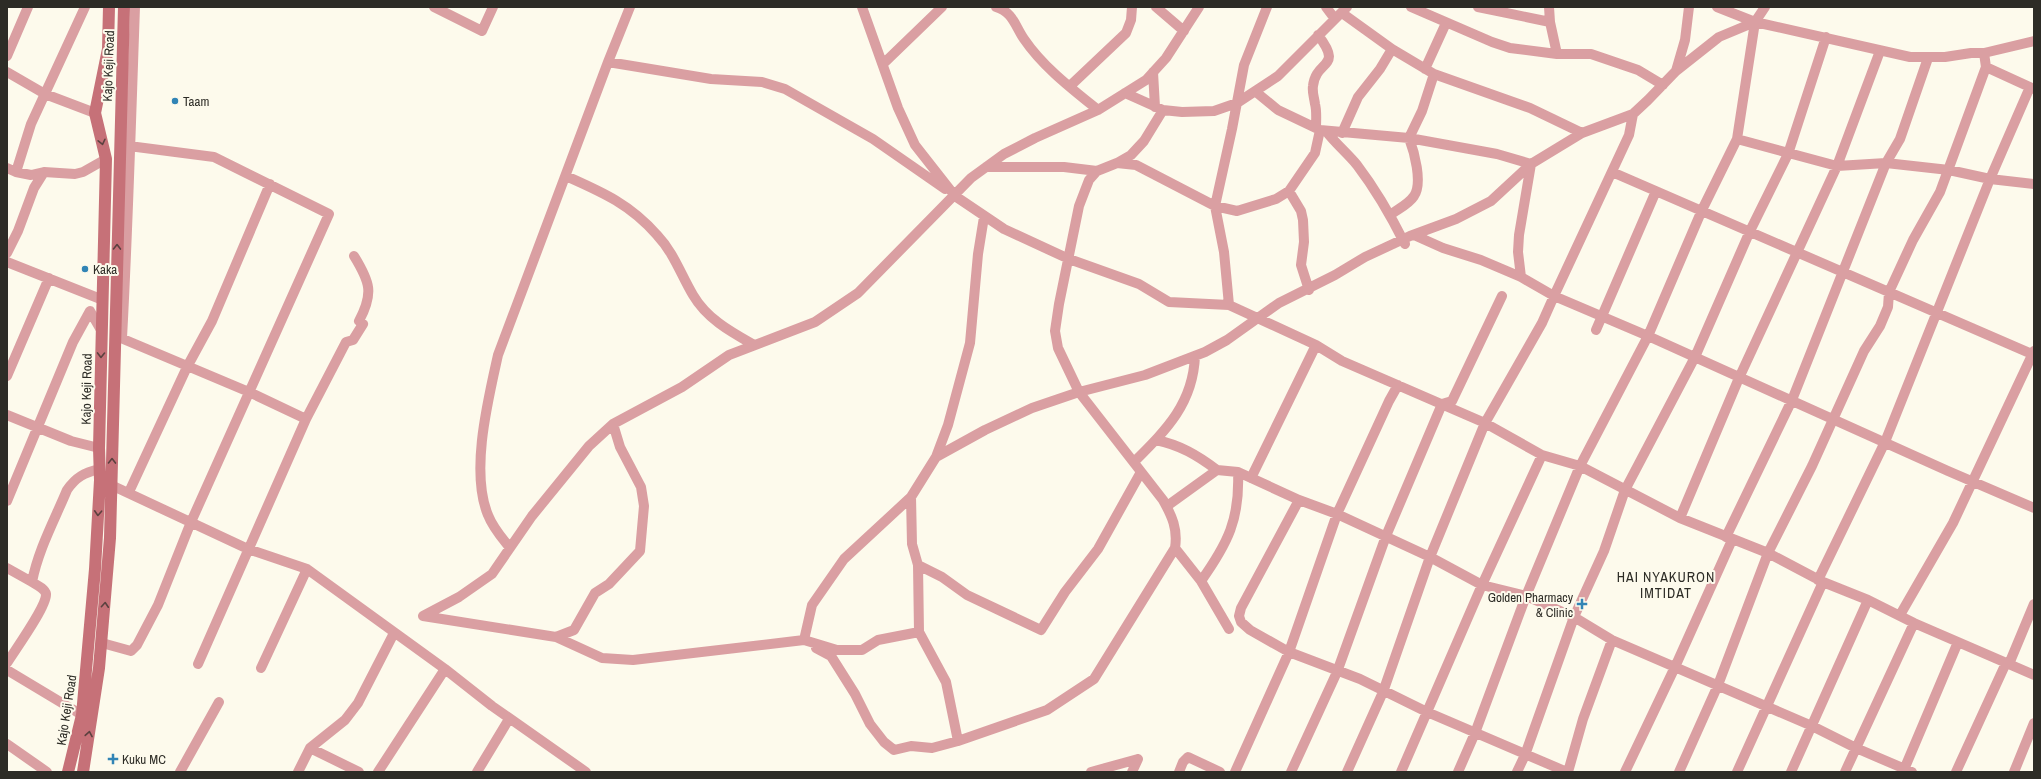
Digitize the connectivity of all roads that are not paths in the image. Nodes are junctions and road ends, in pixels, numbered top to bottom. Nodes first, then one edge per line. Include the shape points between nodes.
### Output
1 (28, 7) edge
2 (85, 7) edge
3 (109, 7) edge
4 (124, 7) edge
5 (135, 7) edge
6 (434, 7) edge
7 (492, 7) edge
8 (630, 7) edge
9 (862, 7) edge
10 (942, 7) edge
11 (996, 7) edge
12 (1132, 7) edge
13 (1156, 7) edge
14 (1199, 7) edge
15 (1267, 7) edge
16 (1326, 7) edge
17 (1411, 7) edge
18 (1478, 7) edge
19 (1549, 7) edge
20 (1689, 7) edge
21 (1717, 7) edge
22 (1765, 7) edge
23 (1341, 13) edge
24 (1550, 22) junction
25 (1756, 22) junction
26 (1446, 23) junction
27 (1184, 31) junction
28 (1318, 35) junction
29 (1826, 37) junction
30 (2034, 41) edge
31 (1392, 49) junction
32 (1880, 51) junction
33 (1984, 53) junction
34 (1557, 54) junction
35 (7, 56) edge
36 (1928, 58) junction
37 (608, 62) junction
38 (883, 64) junction
39 (1986, 67) junction
40 (1676, 71) junction
41 (7, 72) edge
42 (1153, 72) junction
43 (1430, 72) junction
44 (1663, 85) junction
45 (1070, 86) junction
46 (2032, 88) edge
47 (1256, 92) junction
48 (1125, 93) junction
49 (45, 94) junction
50 (1238, 103) junction
51 (1159, 108) junction
52 (1098, 110) junction
53 (95, 113) junction
54 (1633, 114) junction
55 (1320, 130) junction
56 (1342, 133) junction
57 (1582, 133) junction
58 (1409, 138) junction
59 (1737, 139) junction
60 (129, 146) junction
61 (1788, 154) junction
62 (106, 159) junction
63 (1117, 163) junction
64 (1886, 163) junction
65 (1531, 164) junction
66 (1838, 166) junction
67 (986, 167) junction
68 (11, 170) edge
69 (1949, 170) junction
70 (1097, 171) junction
71 (44, 172) junction
72 (1612, 172) junction
73 (566, 176) junction
74 (1990, 179) junction
75 (270, 184) junction
76 (2034, 184) edge
77 (1289, 191) junction
78 (1656, 191) junction
79 (955, 196) junction
80 (1215, 206) junction
81 (1702, 210) junction
82 (1390, 215) junction
83 (984, 217) junction
84 (1750, 231) junction
85 (1414, 235) junction
86 (1405, 244) dead end
87 (1796, 251) junction
88 (7, 253) edge
89 (354, 256) dead end
90 (1069, 259) junction
91 (7, 262) edge
92 (1844, 272) junction
93 (1521, 277) junction
94 (49, 278) junction
95 (1308, 290) junction
96 (1889, 292) junction
97 (1502, 296) dead end
98 (1554, 296) junction
99 (104, 300) junction
100 (1229, 305) junction
101 (1937, 313) junction
102 (1258, 318) junction
103 (1602, 318) junction
104 (101, 330) junction
105 (1596, 330) dead end
106 (1648, 336) junction
107 (118, 337) junction
108 (1316, 345) junction
109 (754, 346) junction
110 (2034, 354) edge
111 (1195, 356) junction
112 (1695, 357) junction
113 (187, 367) junction
114 (7, 376) edge
115 (1739, 378) junction
116 (1398, 385) junction
117 (249, 392) junction
118 (1079, 392) junction
119 (1792, 400) junction
120 (1442, 404) junction
121 (7, 416) edge
122 (306, 419) junction
123 (1834, 419) junction
124 (1484, 423) junction
125 (613, 424) junction
126 (37, 428) junction
127 (1156, 440) junction
128 (1885, 442) junction
129 (99, 448) junction
130 (1542, 455) junction
131 (936, 457) junction
132 (1134, 462) junction
133 (1580, 466) junction
134 (99, 469) junction
135 (1216, 470) junction
136 (1141, 472) junction
137 (1238, 472) junction
138 (1251, 478) junction
139 (1974, 482) junction
140 (111, 485) junction
141 (1625, 490) junction
142 (129, 492) junction
143 (911, 497) junction
144 (1299, 500) junction
145 (7, 501) edge
146 (1167, 506) junction
147 (2034, 508) edge
148 (1337, 514) junction
149 (1680, 518) junction
150 (191, 522) junction
151 (1386, 536) junction
152 (1729, 539) junction
153 (510, 548) junction
154 (1174, 548) junction
155 (248, 550) junction
156 (1768, 553) junction
157 (1430, 557) junction
158 (918, 565) junction
159 (7, 568) edge
160 (307, 570) junction
161 (1201, 581) junction
162 (1821, 581) junction
163 (32, 582) junction
164 (1482, 585) junction
165 (1526, 596) junction
166 (1868, 600) junction
167 (2034, 604) edge
168 (1900, 615) junction
169 (1574, 617) junction
170 (1914, 623) junction
171 (1229, 629) dead end
172 (919, 632) junction
173 (394, 633) junction
174 (556, 637) junction
175 (804, 640) junction
176 (1612, 640) junction
177 (1958, 642) junction
178 (102, 643) junction
179 (1289, 652) junction
180 (7, 663) edge
181 (87, 664) junction
182 (198, 664) dead end
183 (2007, 664) junction
184 (1675, 667) junction
185 (99, 668) junction
186 (261, 668) dead end
187 (445, 669) junction
188 (7, 670) edge
189 (1337, 672) junction
190 (2034, 675) edge
191 (1718, 685) junction
192 (1383, 692) junction
193 (218, 702) dead end
194 (1767, 708) junction
195 (1427, 712) junction
196 (82, 715) junction
197 (510, 719) junction
198 (2034, 723) edge
199 (1812, 726) junction
200 (1475, 733) junction
201 (958, 741) junction
202 (7, 744) edge
203 (310, 748) junction
204 (1856, 748) junction
205 (1525, 755) junction
206 (1907, 771) edge
207 (47, 772) edge
208 (68, 772) edge
209 (83, 772) edge
210 (180, 772) edge
211 (298, 772) edge
212 (359, 772) edge
213 (378, 772) edge
214 (477, 772) edge
215 (584, 772) edge
216 (1091, 772) edge
217 (1132, 772) edge
218 (1179, 772) edge
219 (1220, 772) edge
220 (1235, 772) edge
221 (1291, 772) edge
222 (1346, 772) edge
223 (1401, 772) edge
224 (1458, 772) edge
225 (1517, 772) edge
226 (1568, 772) edge
227 (1625, 772) edge
228 (1678, 772) edge
229 (1737, 772) edge
230 (1791, 772) edge
231 (1845, 772) edge
232 (1956, 772) edge
233 (2014, 772) edge

1 - 35 street
2 - 49 street
3 - 53 main road, Kajo Keji Road via 108,49
107 -> 4 main road, Kajo Keji Road
5 - 60 street
6 - 7 street via 482,31
8 - 37 street
9 - 38 street
10 - 38 street
11 - 45 street via 1007,12 1015,21 1023,38
12 - 45 street via 1126,33
13 - 27 street
14 - 27 street
15 - 50 street via 1244,65
16 - 23 street
17 - 26 street
18 - 24 street
19 - 24 street
20 - 40 street via 1685,40
21 - 25 street
22 - 25 street
23 - 28 street
23 - 31 street
24 - 34 street
25 - 29 street
25 - 40 street via 1719,37
25 - 59 street
26 - 34 street via 1510,48
26 - 43 street
27 - 42 street
28 - 47 street via 1278,76
28 - 55 street via 1330,53 1330,58 1313,82 1312,92
29 - 32 street
29 - 61 street
30 - 33 street
31 - 43 street
31 - 56 street via 1358,97
32 - 36 street
32 - 66 street
33 - 36 street
33 - 39 street
34 - 44 street via 1598,56 1638,70
36 - 64 street via 1900,139
37 - 73 street
37 - 79 street via 710,78 762,82 785,89 873,138
38 - 79 street via 898,108 915,145
39 - 46 street
39 - 69 street
40 - 44 street
41 - 49 street
42 - 48 street via 1146,80
42 - 51 street
43 - 57 street via 1530,108
43 - 58 street via 1422,111
44 - 54 street
45 - 52 street
46 - 74 street
47 - 50 street
47 - 55 street via 1278,110
48 - 51 street
48 - 52 street
49 - 53 street
49 - 68 street
50 - 51 street via 1214,111 1182,112
50 - 80 street
51 - 63 street via 1144,141 1130,155
52 - 67 street via 1029,141
53 -> 62 main road, Kajo Keji Road
54 - 57 street
54 - 72 street via 1629,135
55 - 56 street
55 - 77 street via 1315,153
55 - 82 street via 1356,164
56 - 58 street
57 - 65 street
58 - 65 street via 1497,154
58 - 82 street via 1415,153 1418,184 1415,194
59 - 61 street
59 - 81 street
60 - 75 street via 214,157
60 - 107 street via 129,195
61 - 66 street
61 - 84 street
62 - 71 street via 84,172 75,174
62 - 99 main road, Kajo Keji Road
63 - 70 street
63 - 80 street via 1136,165
64 - 66 street
64 - 69 street
64 - 92 street
65 - 85 street via 1492,200 1456,219
65 - 93 street via 1519,235
66 - 87 street
67 - 70 street via 1064,167
67 - 79 street via 970,178
68 - 71 street via 31,175
69 - 74 street
69 - 96 street
70 - 90 street via 1089,180 1084,192
71 - 88 street via 34,188
72 - 78 street
72 - 98 street
73 - 109 street via 611,196 632,211 674,256 693,295 707,313 722,327
73 - 153 street via 498,355 490,391 480,462 482,500 488,517
74 - 76 street
74 - 101 street
75 - 113 street via 212,321
75 - 117 street via 328,214
77 - 80 street via 1276,199 1237,211
77 - 95 street via 1301,211 1303,220 1304,242 1300,265
78 - 81 street
78 - 103 street
79 - 83 street
79 - 109 street via 858,293 815,322
80 - 100 street via 1225,258
81 - 84 street
81 - 106 street
82 - 86 street
83 - 90 street
83 - 131 street via 970,343 948,425
84 - 87 street
84 - 112 street
85 - 93 street
85 - 95 street via 1365,257
87 - 92 street
87 - 115 street
89 - 122 street via 366,275 369,289 359,321 363,324 353,340 346,342
90 - 100 street via 1139,284 1169,302
90 - 118 street via 1055,331 1058,348
91 - 94 street
92 - 96 street
92 - 119 street
93 - 98 street
94 - 99 street
94 - 114 street
95 - 102 street via 1279,303
96 - 101 street
96 - 123 street via 1888,307 1880,326 1864,351
97 - 120 street via 1452,401
98 - 103 street
98 - 124 street via 1542,323
99 - 104 main road, Kajo Keji Road
100 - 102 street
101 - 110 street
101 - 128 street
102 - 108 street
102 - 111 street via 1217,346
103 - 105 street
103 - 106 street
104 - 126 street via 90,312 73,342
104 -> 129 main road, Kajo Keji Road
106 - 112 street
106 - 133 street
107 - 113 street
140 -> 107 main road, Kajo Keji Road
108 - 116 street via 1342,361
108 - 138 street
109 - 125 street via 729,355 682,387
110 - 139 street
111 - 118 street via 1145,375
111 - 127 street via 1194,376 1188,395
112 - 115 street
112 - 141 street
113 - 117 street
113 - 142 street
115 - 119 street
115 - 149 street
116 - 120 street
116 - 148 street
117 - 122 street
117 - 150 street
118 - 131 street via 1032,408
118 - 132 street
119 - 123 street
119 - 152 street
120 - 124 street
120 - 151 street
121 - 126 street
122 - 155 street
123 - 128 street
123 - 156 street
124 - 130 street
124 - 157 street
125 - 153 street via 589,446 532,516
125 - 174 street via 620,447 641,486 644,506 640,551 609,584 595,594 574,630
126 - 129 street
126 - 145 street
127 - 132 street
127 - 135 street via 1187,450
128 - 139 street
128 - 162 street
129 - 134 main road, Kajo Keji Road
130 - 133 street
130 - 164 street
131 - 143 street
132 - 136 street
133 - 141 street
133 - 165 street
134 - 163 street via 82,474 73,480 67,490
134 -> 181 main road, Kajo Keji Road via 96,561
135 - 137 street
135 - 146 street
136 - 146 street
136 - 158 street via 1098,549 1040,630 967,595 942,577
137 - 138 street
137 - 161 street via 1239,492 1234,521 1214,562
138 - 144 street
139 - 147 street
139 - 168 street
140 - 142 street
178 -> 140 main road, Kajo Keji Road via 110,538
141 - 149 street
141 - 169 street via 1604,551
142 - 150 street
143 - 158 street via 912,544
143 - 175 street via 844,559 812,605
144 - 148 street
144 - 179 street via 1239,616 1241,622 1250,630
146 - 154 street via 1177,536
148 - 151 street
148 - 179 street
149 - 152 street
150 - 155 street
150 - 178 street via 158,605 134,650
151 - 157 street
151 - 189 street
152 - 156 street
152 - 184 street
153 - 174 street via 492,574 459,597 423,616
154 - 161 street
154 - 201 street via 1094,679 1047,710
155 - 160 street
155 - 182 street
156 - 162 street
156 - 191 street
157 - 164 street
157 - 192 street
158 - 172 street
159 - 163 street
160 - 173 street
160 - 186 street
161 - 171 street
162 - 166 street
162 - 194 street
163 - 180 street via 44,590 46,595 42,607
164 - 165 street
164 - 195 street
165 - 169 street
165 - 200 street
166 - 168 street
166 - 199 street
167 - 183 street
168 - 170 street
169 - 176 street
169 - 205 street
170 - 177 street
170 - 204 street
172 - 175 street via 878,640 862,650 837,650
172 - 201 street via 946,682
173 - 187 street
173 - 203 street via 358,703 345,720
174 - 175 street via 602,658 633,660
175 - 201 street via 831,656 870,724 894,750 911,746 932,748
176 - 184 street
176 - 226 street via 1583,718
177 - 183 street
177 - 206 street
178 - 185 main road, Kajo Keji Road
179 - 189 street
179 - 220 street
181 - 185 street
181 - 196 main road, Kajo Keji Road
183 - 190 street
183 - 232 street
184 - 191 street
184 - 227 street
209 -> 185 main road, Kajo Keji Road
187 - 197 street
187 - 213 street
188 - 196 street
189 - 192 street via 1360,679
189 - 221 street
191 - 194 street
191 - 228 street
192 - 195 street
192 - 222 street
193 - 210 street
194 - 199 street
194 - 229 street
195 - 200 street
195 - 223 street
196 - 208 main road, Kajo Keji Road
197 - 214 street
197 - 215 street
198 - 233 street
199 - 204 street
199 - 230 street
200 - 205 street
200 - 224 street
202 - 207 street
203 - 211 street
203 - 212 street
204 - 206 street
204 - 231 street
205 - 225 street
205 - 226 street
216 - 217 street via 1138,759
218 - 219 street via 1188,757

